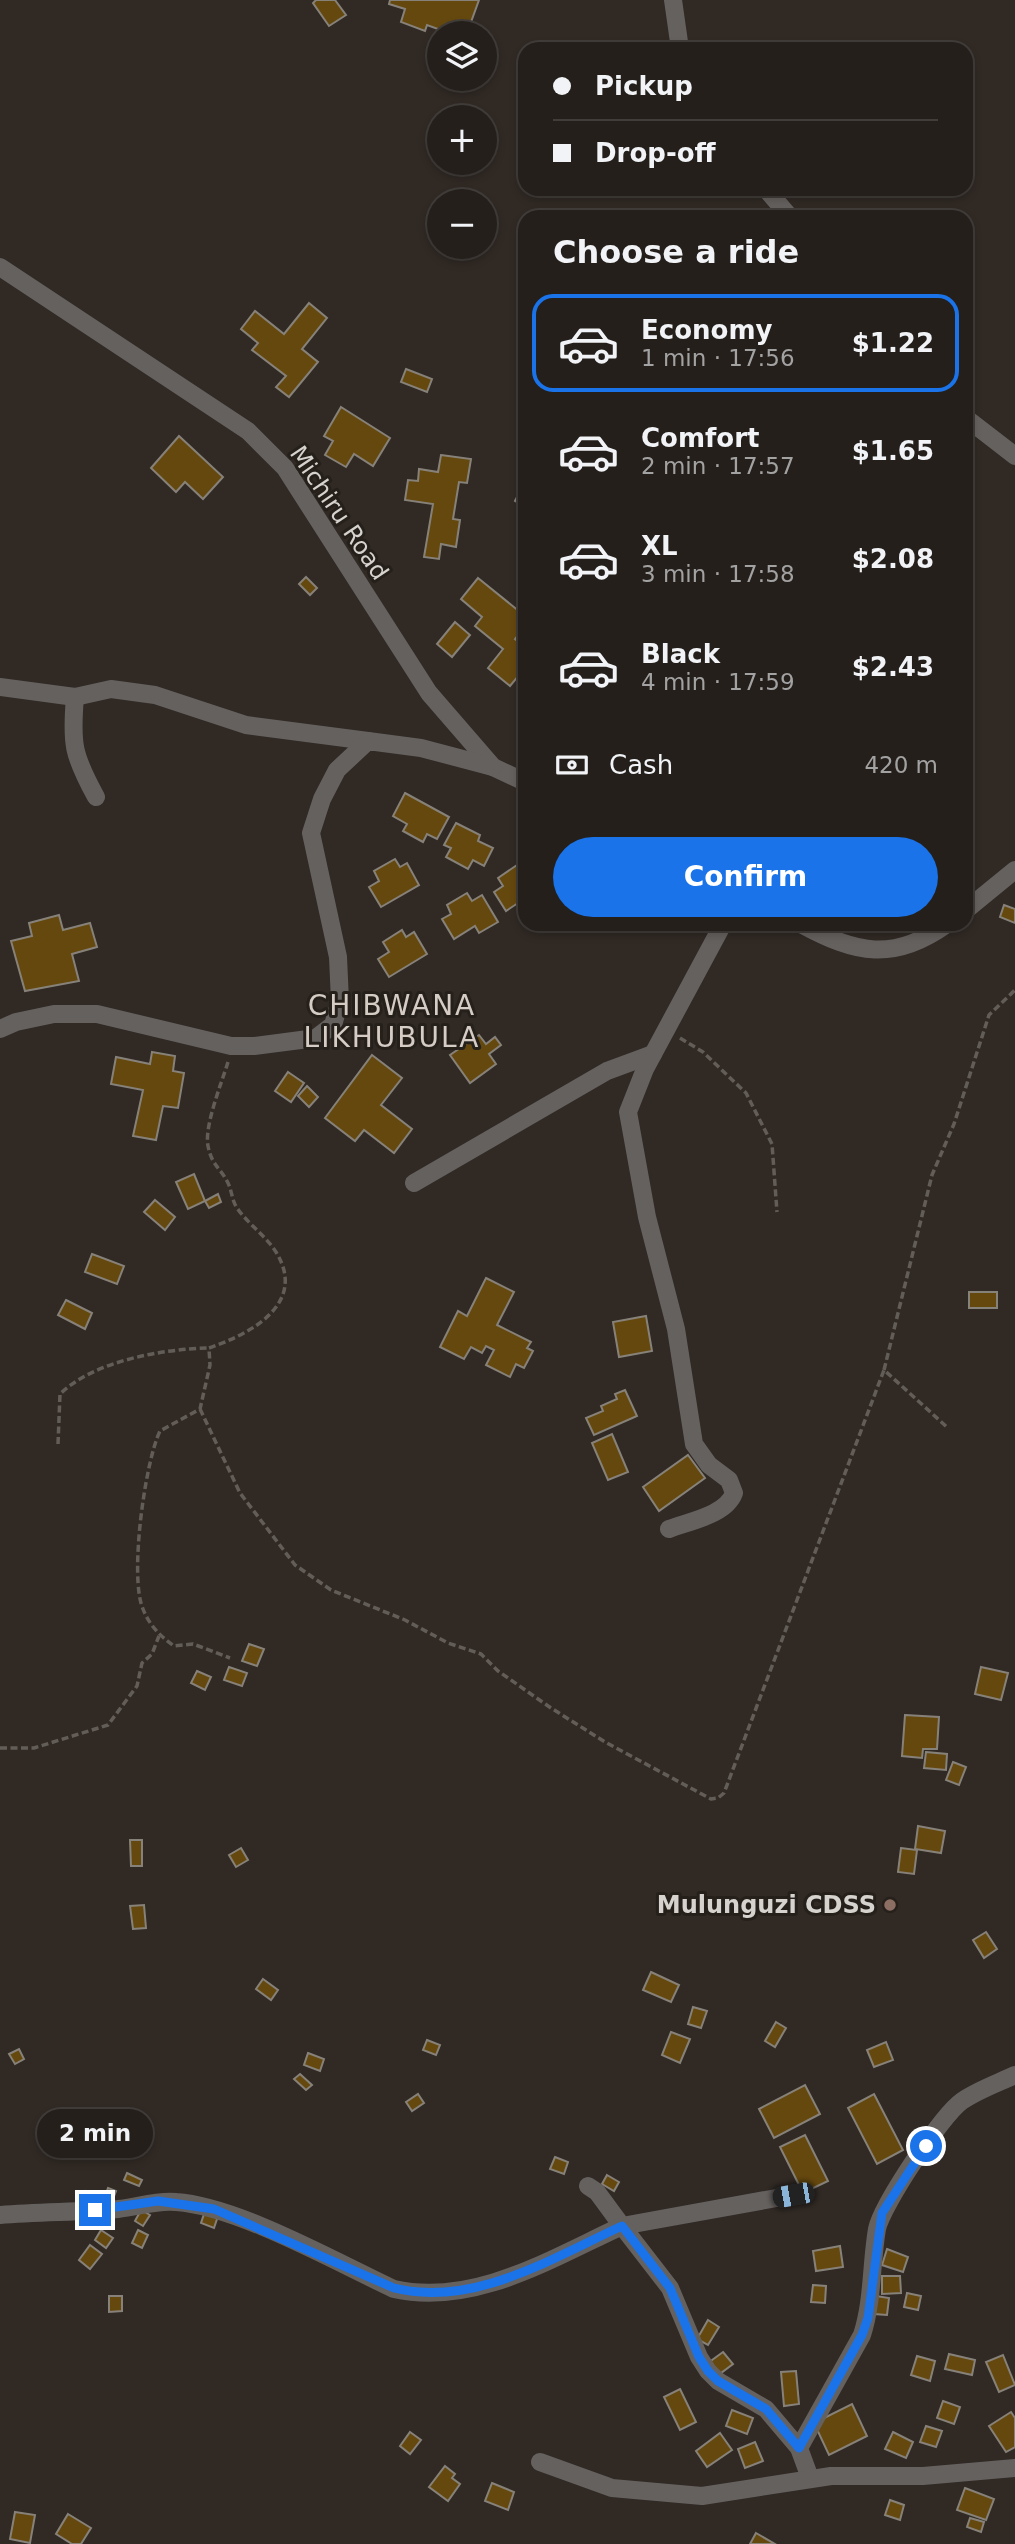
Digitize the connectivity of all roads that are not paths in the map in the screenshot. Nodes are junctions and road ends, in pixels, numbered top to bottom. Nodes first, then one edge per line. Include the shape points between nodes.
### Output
1 (673, 0) edge
2 (679, 42) edge
3 (772, 196) edge
4 (784, 210) edge
5 (0, 267) edge
6 (973, 423) edge
7 (1015, 456) edge
8 (0, 687) edge
9 (75, 696) junction
10 (368, 741) junction
11 (493, 767) junction
12 (518, 779) edge
13 (96, 797) dead end
14 (1015, 870) edge
15 (973, 904) edge
16 (719, 931) edge
17 (816, 931) edge
18 (938, 931) edge
19 (0, 1029) edge
20 (653, 1054) junction
21 (414, 1183) dead end
22 (669, 1528) dead end
23 (1015, 2074) edge
24 (588, 2186) dead end
25 (793, 2195) dead end
26 (0, 2215) edge
27 (622, 2226) junction
28 (799, 2448) junction
29 (540, 2462) dead end
30 (1015, 2468) edge
31 (810, 2478) junction

1 - 2 street
3 - 4 street
5 - 11 street, Michiru Road via 248,431 285,468 411,667
6 - 7 street
8 - 9 street
9 - 10 street via 111,689 155,695 246,725
9 - 13 street via 71,739
10 - 11 street via 421,748
10 - 19 street via 337,770 321,799 311,833 338,957 340,1001 333,1025 316,1038 231,1046 97,1014 54,1014
11 - 12 street, Michiru Road
14 - 15 street
16 - 20 street
17 - 18 street via 876,951 924,941
20 - 21 street via 607,1071
20 - 22 street via 631,1104 630,1134 676,1329 694,1444 709,1465 729,1480 734,1493 731,1503 722,1509
23 - 28 street via 961,2101 889,2201 878,2227 862,2335
24 - 27 street
25 - 27 street
26 - 27 street via 179,2202 250,2223 412,2293 480,2287
27 - 28 street via 665,2280 708,2371 766,2409
28 - 31 street
29 - 31 street via 612,2488 702,2496
30 - 31 street via 923,2476

